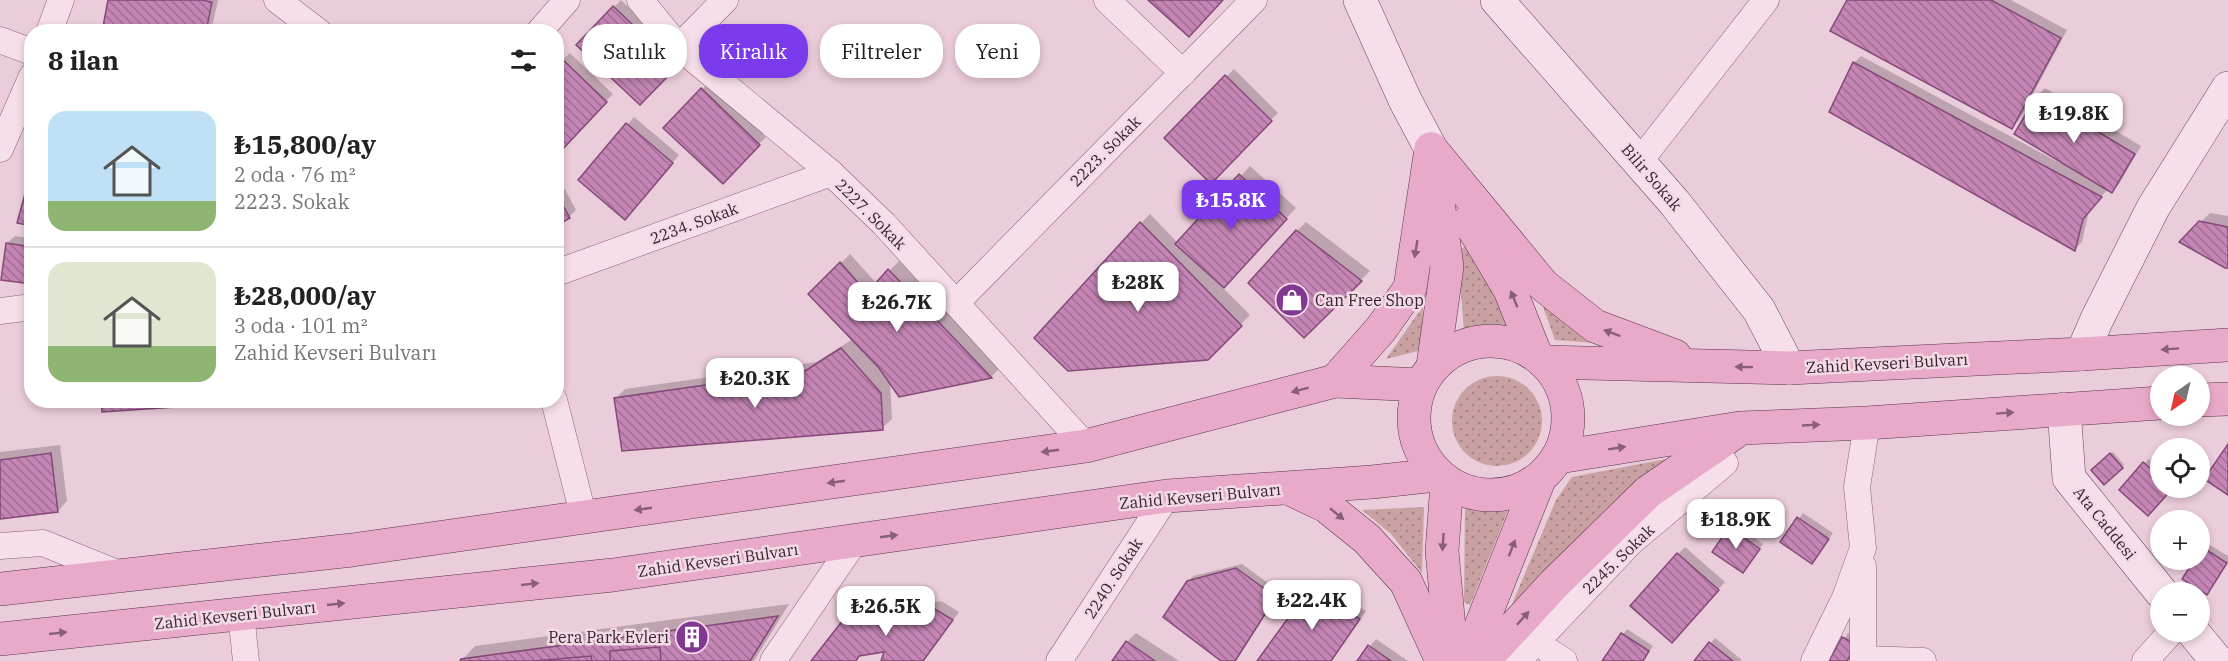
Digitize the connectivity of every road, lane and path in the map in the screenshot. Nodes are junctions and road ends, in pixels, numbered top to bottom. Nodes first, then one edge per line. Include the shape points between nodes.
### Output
1 (61, 0) edge
2 (277, 0) edge
3 (567, 0) edge
4 (640, 0) edge
5 (725, 0) edge
6 (1107, 0) edge
7 (1254, 0) edge
8 (1360, 0) edge
9 (1497, 0) edge
10 (1767, 0) edge
11 (52, 24) edge
12 (308, 24) edge
13 (546, 24) edge
14 (660, 24) edge
15 (687, 39) edge
16 (0, 40) edge
17 (24, 48) edge
18 (687, 54) edge
19 (1183, 73) junction
20 (24, 94) edge
21 (2224, 104) edge
22 (0, 149) edge
23 (1431, 149) junction
24 (1639, 162) junction
25 (831, 173) junction
26 (564, 270) edge
27 (956, 303) junction
28 (24, 308) edge
29 (0, 310) edge
30 (2228, 345) edge
31 (2082, 354) junction
32 (1540, 358) junction
33 (1707, 366) junction
34 (1789, 368) junction
35 (1427, 375) junction
36 (1335, 381) junction
37 (2150, 404) edge
38 (556, 408) edge
39 (2064, 409) junction
40 (1867, 423) junction
41 (1740, 428) junction
42 (1086, 446) junction
43 (1725, 463) dead end
44 (1549, 468) junction
45 (1441, 479) junction
46 (1285, 488) junction
47 (1167, 496) junction
48 (584, 518) junction
49 (855, 541) junction
50 (0, 546) edge
51 (1863, 548) junction
52 (122, 575) junction
53 (2153, 582) edge
54 (0, 589) edge
55 (241, 614) junction
56 (0, 639) edge
57 (2162, 642) edge
58 (2201, 642) edge
59 (1863, 660) edge
60 (246, 661) edge
61 (774, 661) edge
62 (1059, 661) edge
63 (1442, 661) edge
64 (1452, 661) edge
65 (1467, 661) edge
66 (1483, 661) edge
67 (1518, 661) edge
68 (1814, 661) edge
69 (1923, 661) edge
70 (2145, 661) edge
71 (2217, 661) edge

1 - 11 street
2 - 12 street
3 - 13 street
4 - 14 street, 2227. Sokak
5 - 15 street
6 - 19 street
7 - 19 street, 2223. Sokak
8 - 23 street
9 - 24 street, Bilir Sokak
10 - 24 street
16 - 17 street
18 - 25 street, 2227. Sokak
19 - 27 street, 2223. Sokak
20 - 22 street
21 - 31 street via 2153,208
32 -> 23 main road via 1510,290
33 -> 23 main road via 1595,326 1544,285
23 - 35 main road via 1447,267
23 -> 36 main road via 1410,288 1381,329
24 - 34 street, Bilir Sokak via 1759,310
25 - 26 street, 2234. Sokak
25 - 27 street, 2227. Sokak
27 - 42 street, 2227. Sokak
28 - 29 street
30 -> 31 main road, Zahid Kevseri Bulvarı
31 - 34 main road, Zahid Kevseri Bulvarı
32 - 33 main road, Zahid Kevseri Bulvarı
32 - 35 main road via 1515,344 1471,342 1450,351
32 - 44 main road via 1560,381 1568,404 1568,428
34 -> 33 main road, Zahid Kevseri Bulvarı
35 - 36 main road
35 - 45 main road via 1414,409 1416,433 1424,455
36 -> 42 main road
37 - 39 main road
38 - 48 street
40 -> 39 main road
39 - 53 street, Ata Caddesi via 2069,478
41 -> 40 main road
40 - 51 street via 1857,488
44 -> 41 main road
66 -> 41 main road via 1648,492
42 -> 48 main road
43 - 67 street, 2245. Sokak via 1631,543
44 - 45 main road via 1506,493 1461,490
65 -> 44 main road
45 - 46 main road, Zahid Kevseri Bulvarı
45 -> 64 main road via 1442,551
46 - 47 main road, Zahid Kevseri Bulvarı
46 -> 63 main road via 1326,506 1367,539 1398,573 1406,582
49 -> 47 main road, Zahid Kevseri Bulvarı
47 - 62 street, 2240. Sokak
48 - 52 main road via 352,550
55 -> 49 main road, Zahid Kevseri Bulvarı via 613,575
49 - 61 street
50 - 52 street via 43,543
51 - 59 street
51 - 68 street via 1845,598
52 - 54 main road
56 -> 55 main road, Zahid Kevseri Bulvarı
55 - 60 street
57 - 70 street
58 - 71 street
59 - 69 street

